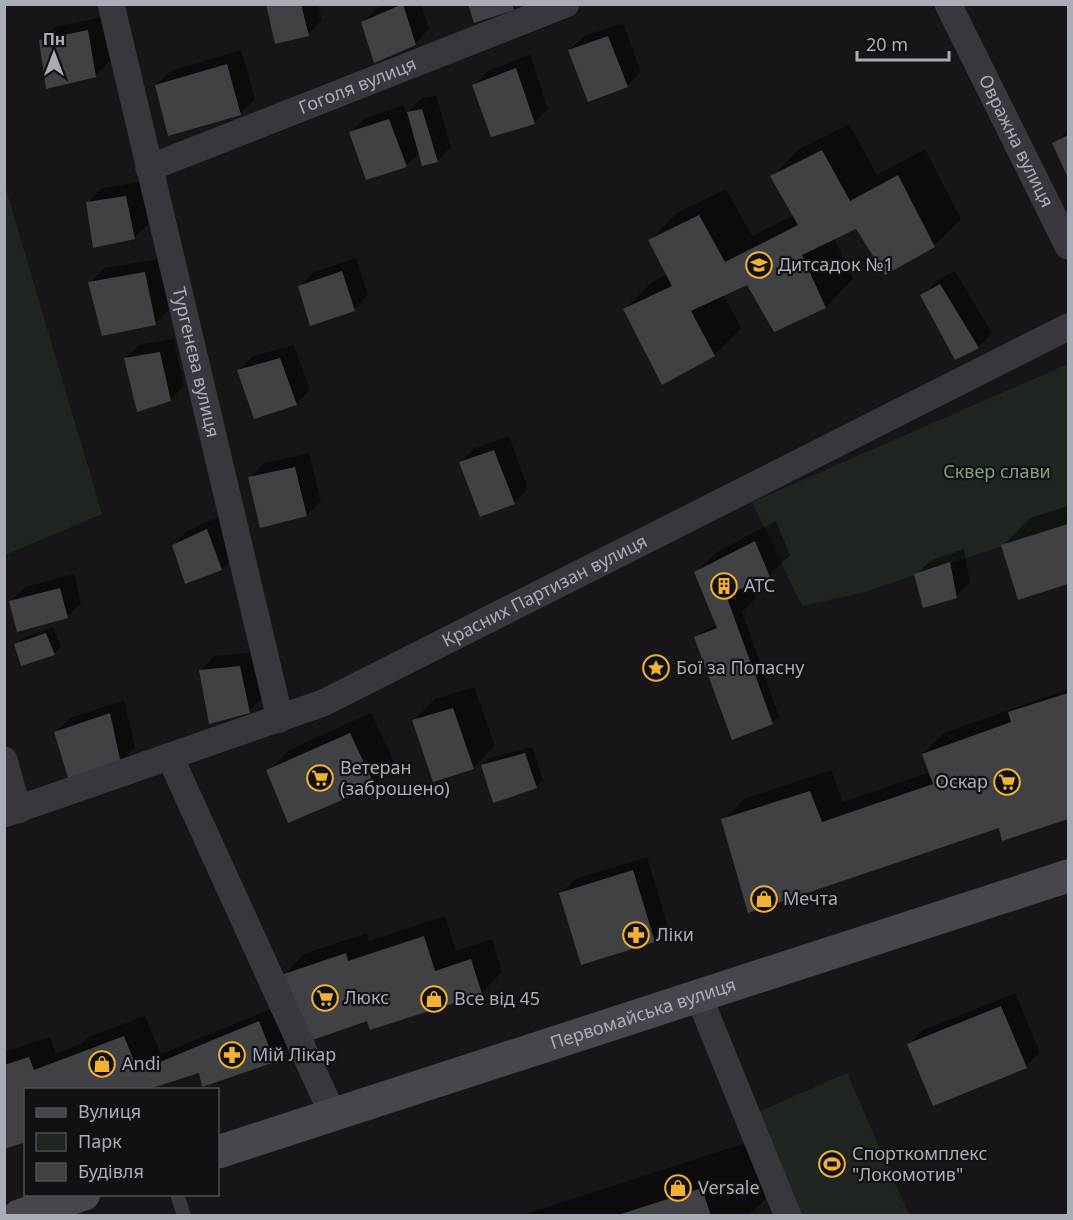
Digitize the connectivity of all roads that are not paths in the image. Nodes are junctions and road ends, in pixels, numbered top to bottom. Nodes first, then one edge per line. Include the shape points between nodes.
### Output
1 (111, 4) edge
2 (566, 4) edge
3 (948, 4) edge
4 (149, 168) junction
5 (1068, 246) edge
6 (1068, 327) edge
7 (279, 719) junction
8 (170, 757) junction
9 (4, 760) edge
10 (11, 812) edge
11 (1068, 876) edge
12 (699, 997) junction
13 (333, 1115) junction
14 (219, 1152) edge
15 (78, 1196) edge
16 (178, 1196) edge
17 (19, 1215) edge
18 (184, 1215) edge
19 (788, 1215) edge

1 - 4 street, Тургенєва вулиця
2 - 4 street, Гоголя вулиця
3 - 5 street, Овражна вулиця
4 - 7 street, Тургенєва вулиця
6 - 7 street, Красних Партизан вулиця via 344,693
7 - 8 street, Красних Партизан вулиця
8 - 10 street, Красних Партизан вулиця
8 - 13 street
9 - 10 street
11 - 12 street, Первомайська вулиця
12 - 13 street, Первомайська вулиця
12 - 19 street
13 - 14 street, Первомайська вулиця
15 - 17 street
16 - 18 lane

